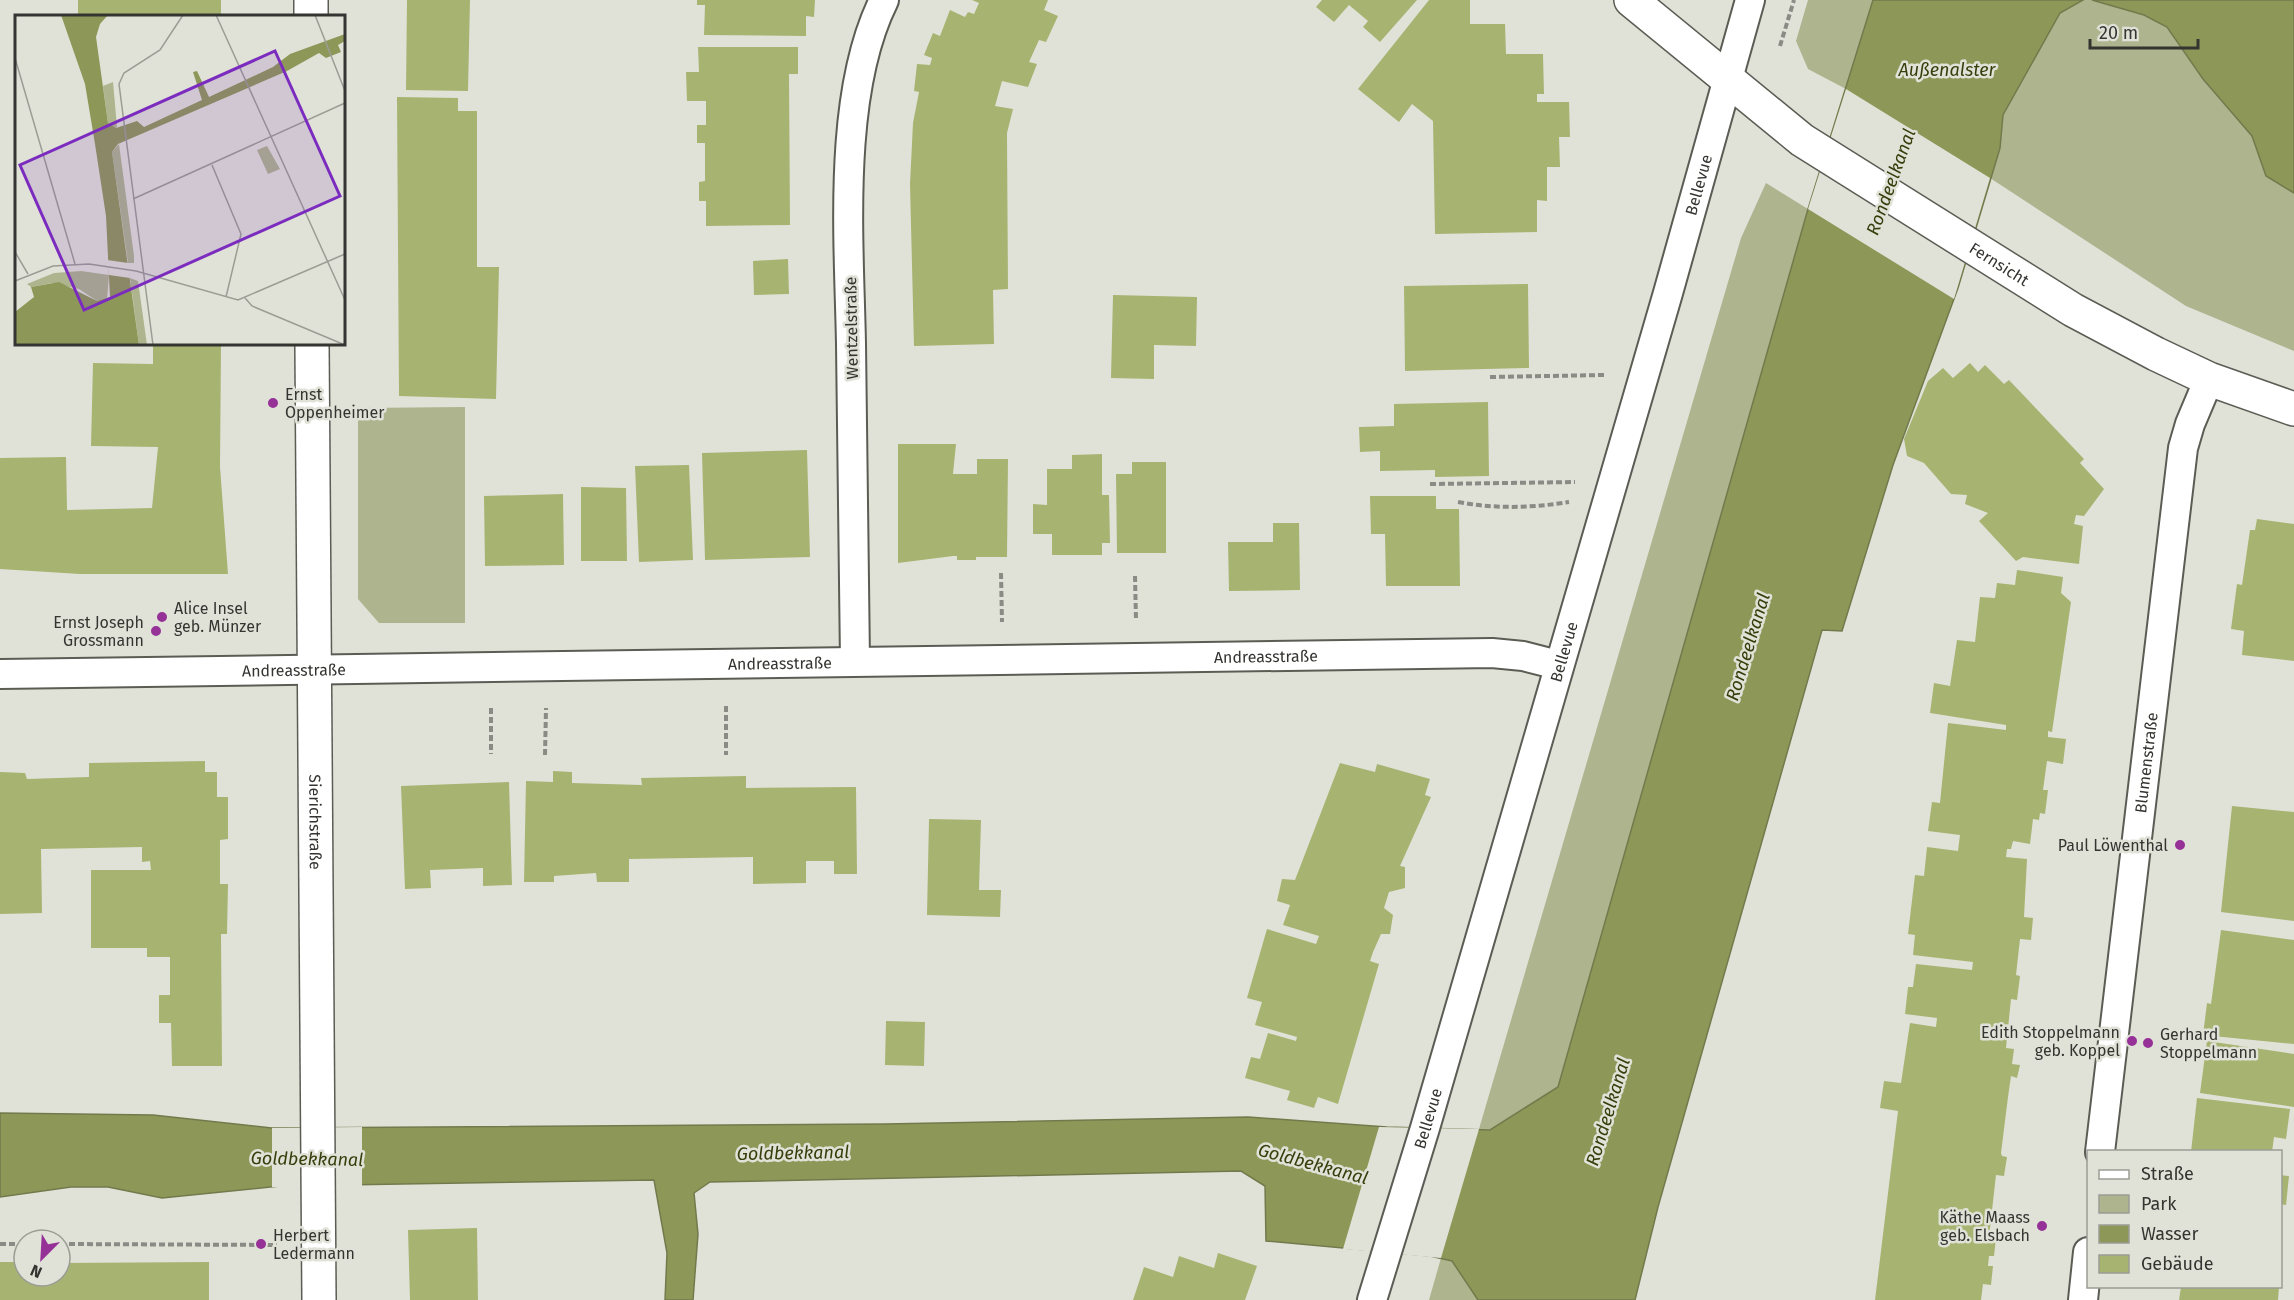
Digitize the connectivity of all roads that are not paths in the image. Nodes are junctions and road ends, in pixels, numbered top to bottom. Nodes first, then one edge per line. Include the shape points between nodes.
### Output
1 (884, 0) edge
2 (1631, 0) edge
3 (1750, 0) edge
4 (1727, 79) junction
5 (312, 345) edge
6 (2209, 379) junction
7 (2294, 409) edge
8 (855, 661) junction
9 (1558, 665) junction
10 (313, 670) junction
11 (0, 674) edge
12 (2100, 1150) edge
13 (2087, 1262) edge
14 (319, 1300) edge
15 (1372, 1300) edge
16 (2083, 1300) edge

1 - 8 street, Wentzelstraße via 865,46 857,82 849,184
2 - 4 main road, Fernsicht
3 - 4 street, Bellevue
4 - 6 main road, Fernsicht via 1777,121 1971,245 2108,330
4 - 9 street, Bellevue
5 - 10 main road, Sierichstraße
6 - 7 main road, Fernsicht
6 - 12 street, Blumenstraße via 2183,448
8 - 9 street, Andreasstraße via 1492,653
8 - 10 street, Andreasstraße
9 - 15 street, Bellevue
10 - 11 street, Andreasstraße
10 - 14 main road, Sierichstraße
13 - 16 street

